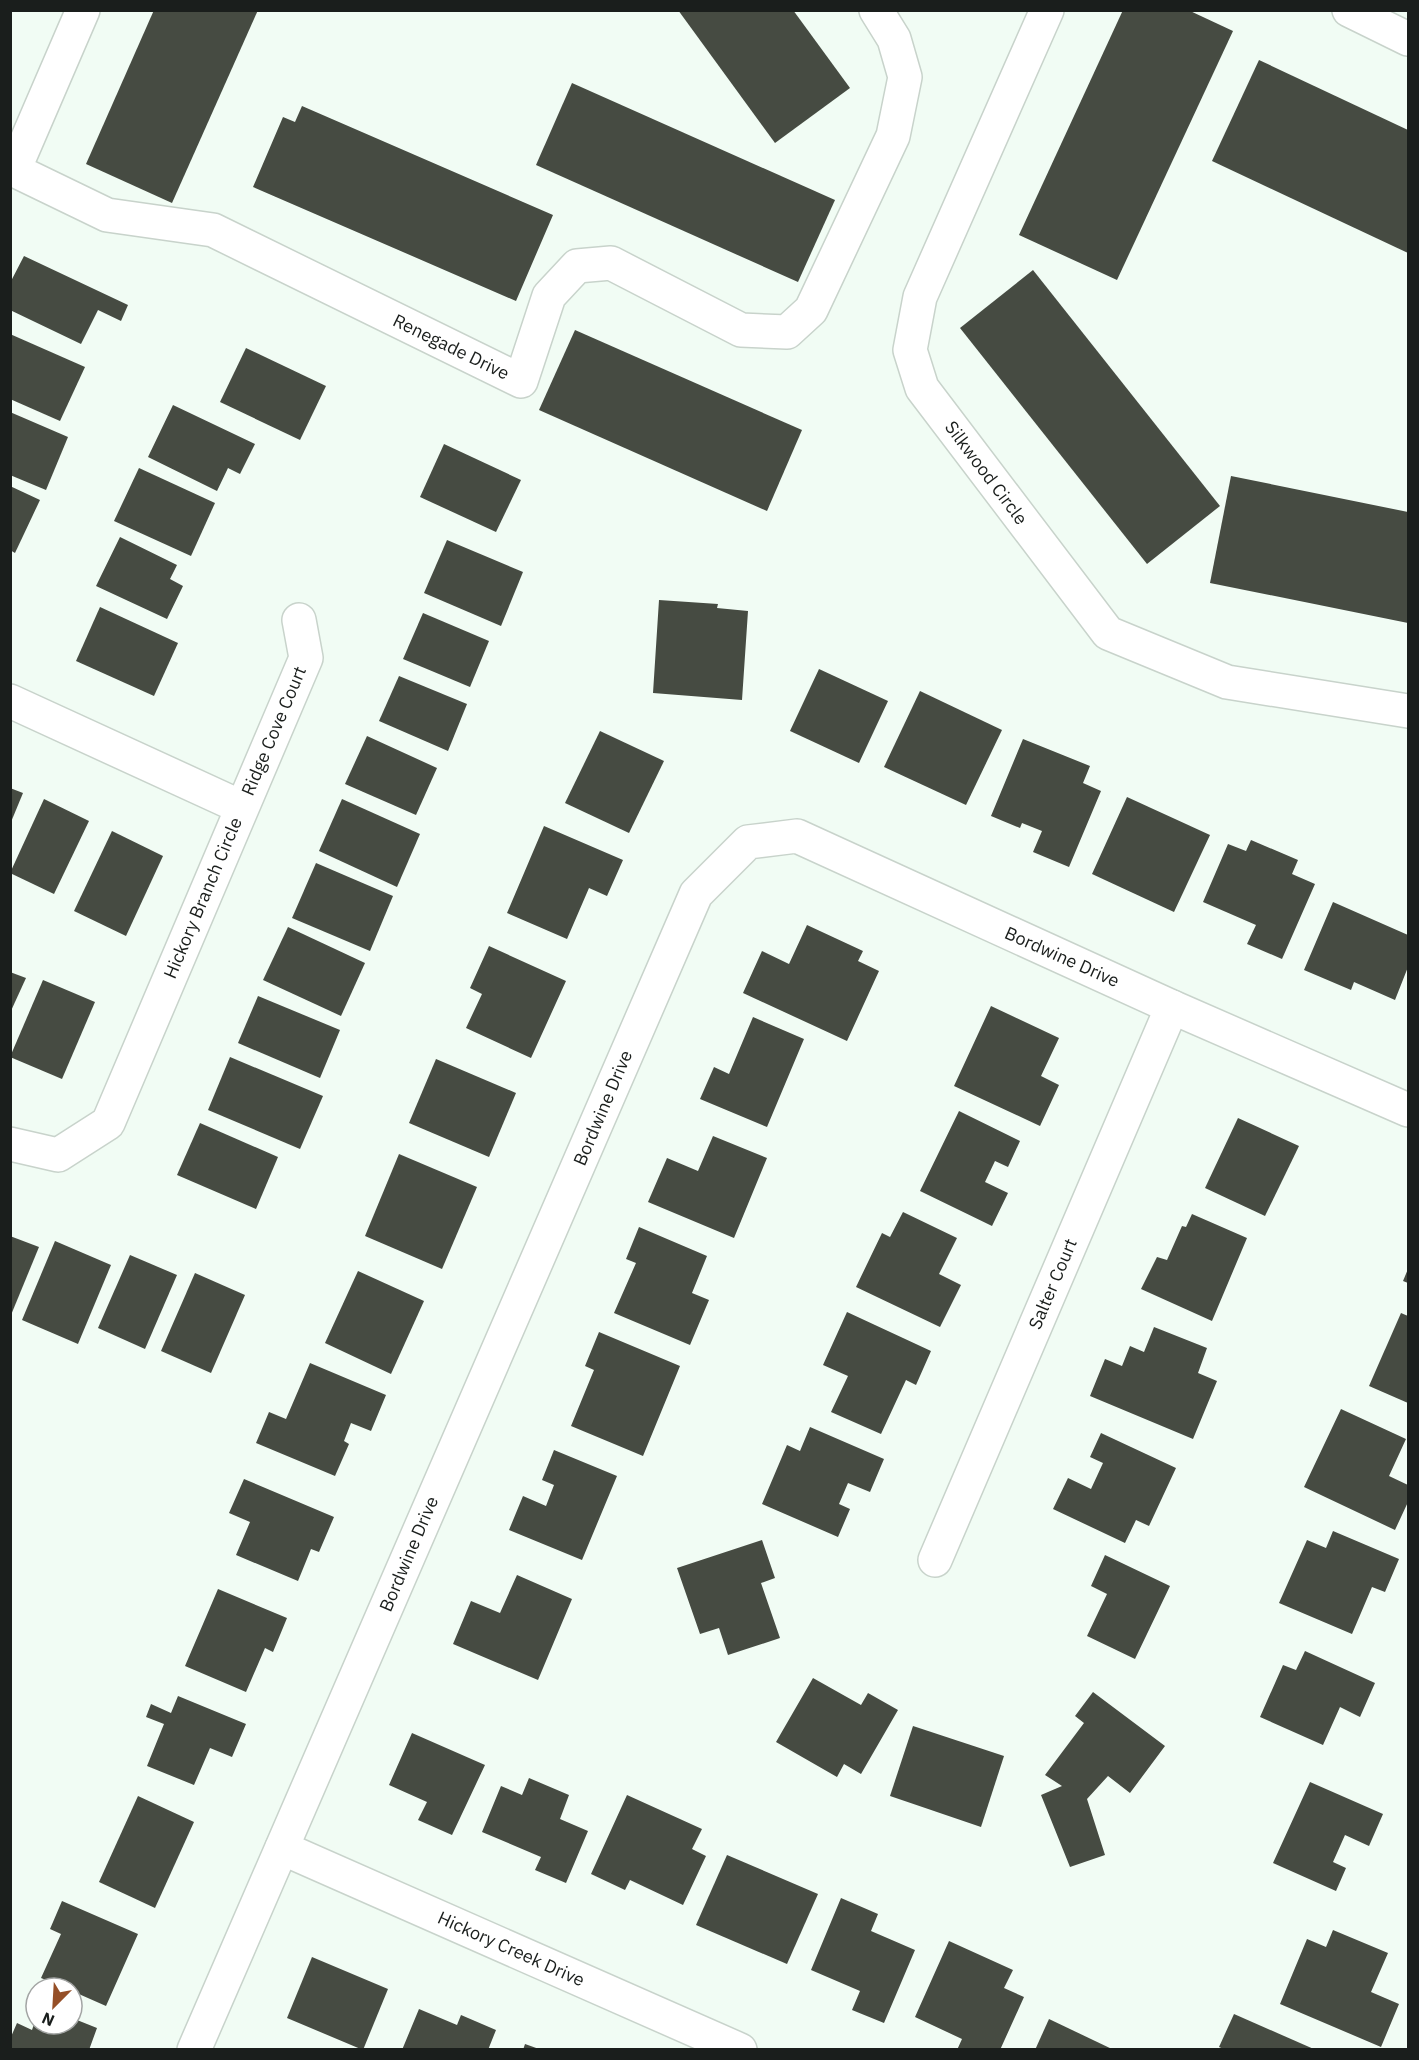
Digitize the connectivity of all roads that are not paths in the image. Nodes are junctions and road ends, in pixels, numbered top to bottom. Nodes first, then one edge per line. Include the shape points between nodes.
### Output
1 (83, 10) edge
2 (876, 10) edge
3 (1047, 10) edge
4 (1349, 10) edge
5 (1408, 39) edge
6 (12, 169) edge
7 (299, 620) dead end
8 (10, 701) edge
9 (1408, 711) edge
10 (241, 807) junction
11 (1172, 1007) junction
12 (1408, 1110) edge
13 (10, 1144) edge
14 (935, 1560) dead end
15 (282, 1848) junction
16 (194, 2049) edge
17 (740, 2049) edge

1 - 6 street, Renegade Drive
2 - 6 street, Renegade Drive via 894,39 905,77 893,136 811,310 787,332 741,330 611,263 577,266 549,296 521,381 213,230 106,215
3 - 9 street, Silkwood Circle via 920,297 910,350 922,388 1108,633 1227,682
4 - 5 street
7 - 10 street, Ridge Cove Court via 306,658
8 - 10 street, Hickory Branch Circle
10 - 13 street, Hickory Branch Circle via 108,1123 58,1155
11 - 12 street, Bordwine Drive
11 - 14 street, Salter Court
11 - 15 street, Bordwine Drive via 797,836 748,842 696,894
15 - 16 street, Bordwine Drive
15 - 17 street, Hickory Creek Drive

